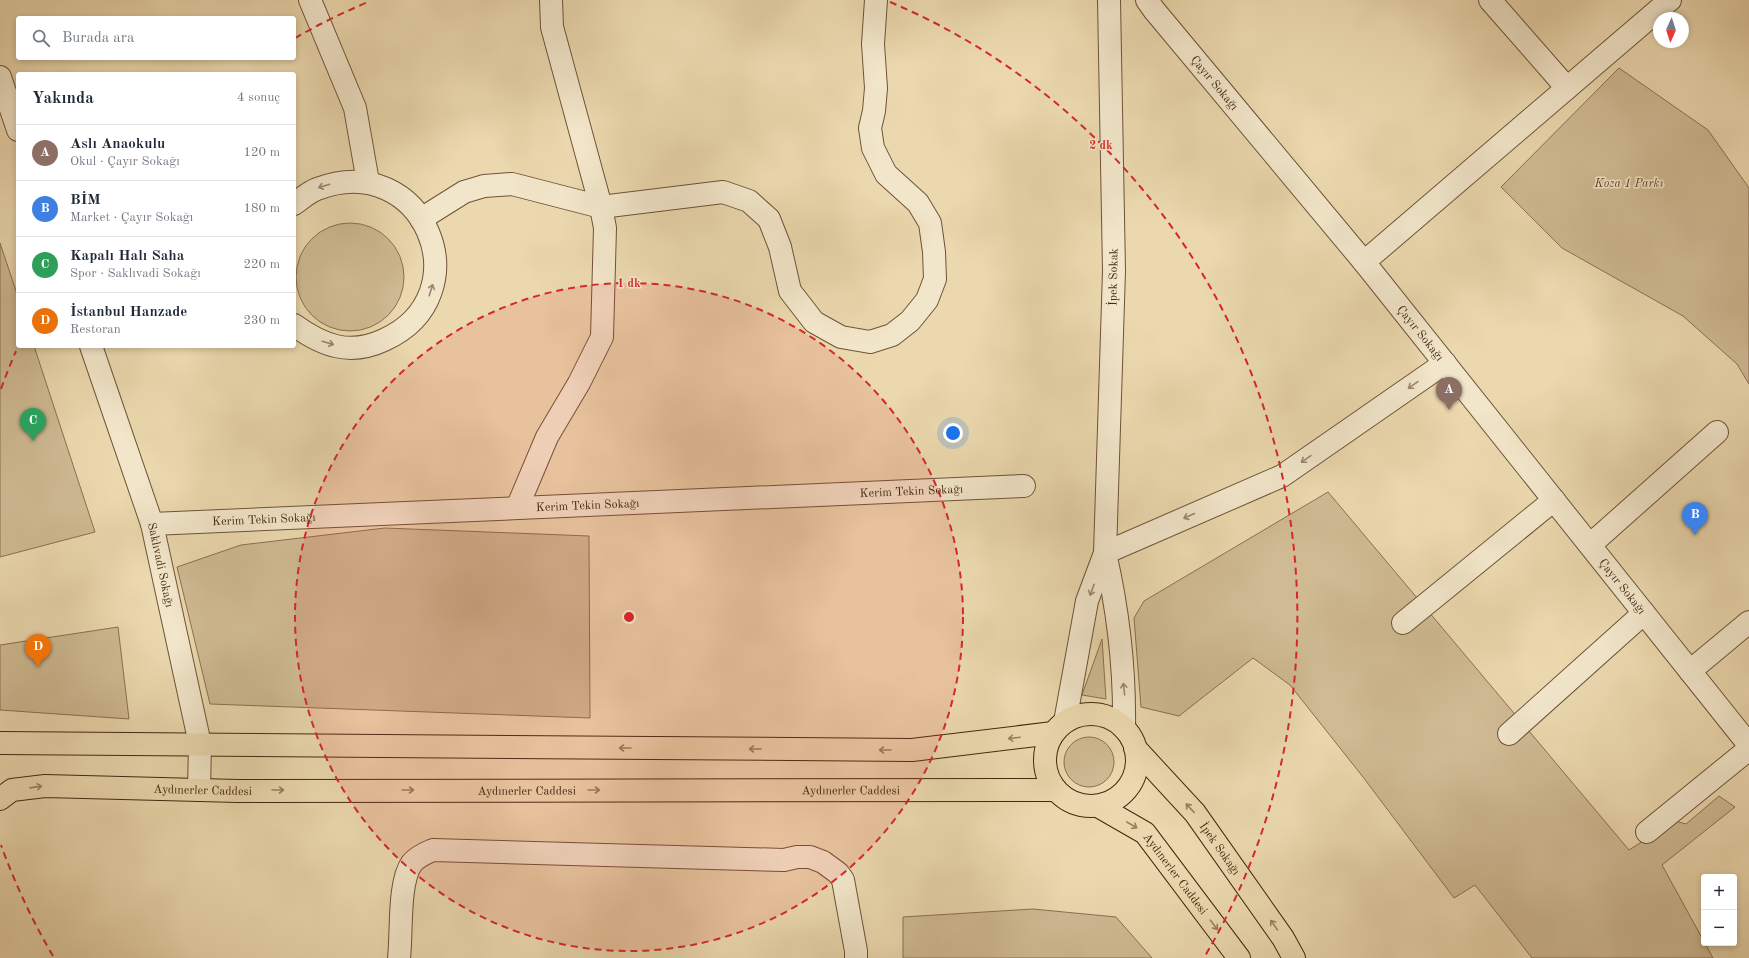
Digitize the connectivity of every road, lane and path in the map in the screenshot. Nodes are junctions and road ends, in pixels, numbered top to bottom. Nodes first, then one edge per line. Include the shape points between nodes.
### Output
1 (310, 0) edge
2 (552, 0) edge
3 (876, 0) edge
4 (1109, 0) edge
5 (1148, 0) edge
6 (1490, 0) edge
7 (1670, 0) edge
8 (0, 77) edge
9 (1567, 88) junction
10 (16, 124) edge
11 (368, 182) junction
12 (296, 203) edge
13 (601, 207) junction
14 (421, 219) junction
15 (1364, 262) junction
16 (296, 326) edge
17 (92, 348) edge
18 (1445, 363) junction
19 (1717, 432) dead end
20 (1024, 486) dead end
21 (1554, 500) junction
22 (517, 508) junction
23 (152, 524) junction
24 (1590, 545) junction
25 (1105, 553) junction
26 (1644, 613) junction
27 (1749, 622) edge
28 (1403, 623) dead end
29 (1690, 671) junction
30 (1059, 728) junction
31 (1124, 728) junction
32 (1509, 734) dead end
33 (0, 743) edge
34 (200, 744) junction
35 (1749, 745) edge
36 (1135, 748) junction
37 (1749, 749) edge
38 (200, 790) junction
39 (1055, 790) junction
40 (0, 799) edge
41 (1098, 806) junction
42 (1647, 832) dead end
43 (399, 958) edge
44 (856, 958) edge
45 (1239, 958) edge
46 (1294, 958) edge

1 - 11 street via 355,108
2 - 13 street via 552,27
3 - 13 street via 873,44 876,88 870,128 873,148 886,174 918,203 930,223 934,252 935,279 927,300 910,321 892,335 870,342 841,337 814,322 790,291 780,247 769,219 749,201 723,192
4 - 25 street, İpek Sokak via 1114,271
5 - 15 street, Çayır Sokağı
6 - 9 street
7 - 9 street
8 - 10 street
9 - 15 street
11 -> 12 street via 341,182 315,189
11 - 14 street via 393,191 415,209
13 - 14 street via 512,184 484,186 464,192
13 - 22 street via 605,228 602,337 547,437
16 -> 14 street via 316,340 344,348 372,346 398,334 419,315 432,289 436,261 430,234
15 - 18 street, Çayır Sokağı
17 - 23 street, Saklıvadi Sokağı
18 - 21 street, Çayır Sokağı
18 -> 25 street via 1282,476
19 - 24 street
20 - 22 street, Kerim Tekin Sokağı
21 - 24 street, Çayır Sokağı
21 - 28 street
22 - 23 street, Kerim Tekin Sokağı
23 - 34 street, Saklıvadi Sokağı
24 - 26 street, Çayır Sokağı
25 -> 30 street via 1088,601
31 -> 25 street via 1125,697 1114,599
26 - 29 street, Çayır Sokağı
26 - 32 street
27 - 29 street
29 - 35 street, Çayır Sokağı
30 - 31 main road via 1079,716 1095,715 1110,719
30 -> 34 main road via 912,750
30 - 39 main road via 1048,742 1044,757 1046,773
31 - 36 main road
33 - 34 main road
34 - 38 street, Saklıvadi Sokağı
36 - 41 main road via 1137,764 1129,785 1113,801
46 -> 36 main road, İpek Sokağı via 1283,938 1195,813
37 - 42 street
38 -> 39 main road, Aydınerler Caddesi
40 -> 38 main road, Aydınerler Caddesi via 12,790 45,786
39 - 41 main road via 1081,806
41 -> 45 main road, Aydınerler Caddesi via 1145,833
43 - 44 street via 405,879 413,863 433,850 784,860 810,857 831,866 843,880

